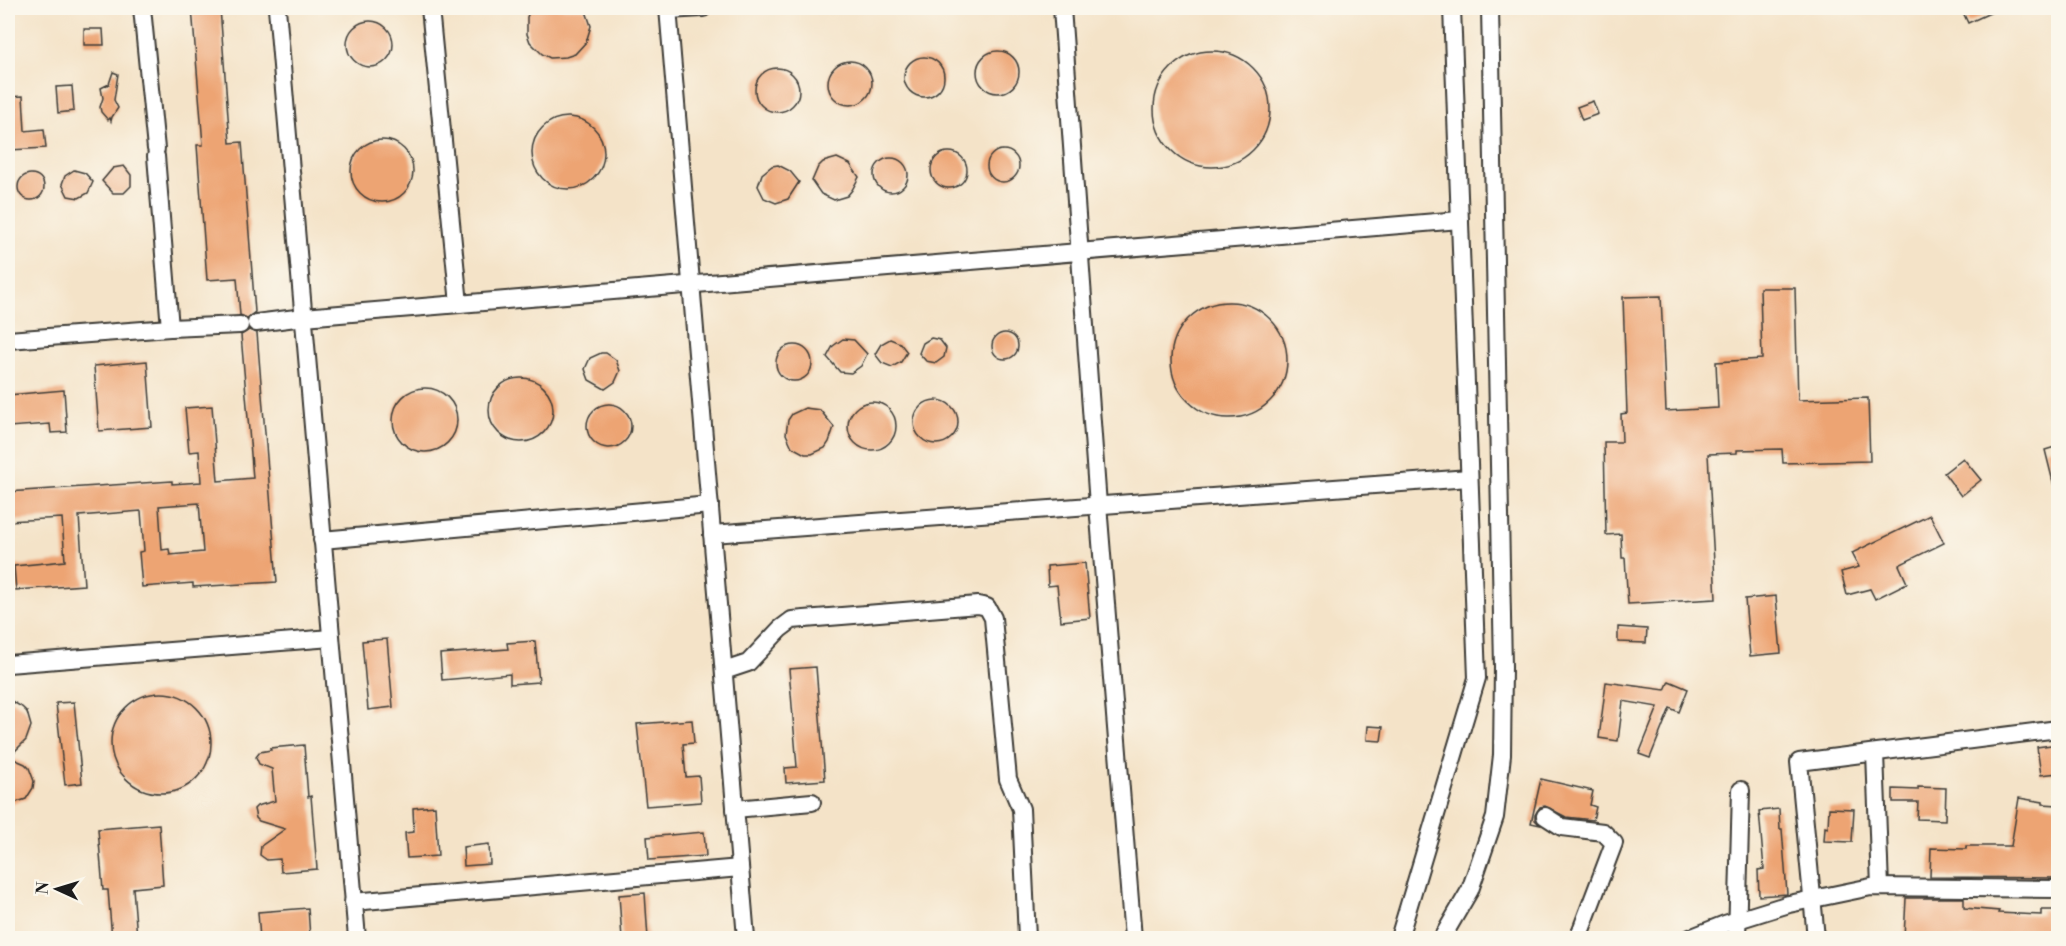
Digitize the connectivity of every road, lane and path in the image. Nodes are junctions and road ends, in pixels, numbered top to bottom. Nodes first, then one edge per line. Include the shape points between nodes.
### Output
1 (142, 8) edge
2 (277, 8) edge
3 (430, 8) edge
4 (703, 8) edge
5 (1062, 8) edge
6 (1452, 8) edge
7 (1490, 8) edge
8 (668, 9) edge
9 (1460, 220) junction
10 (1080, 251) junction
11 (691, 284) junction
12 (459, 304) junction
13 (304, 317) junction
14 (170, 328) junction
15 (8, 340) edge
16 (1469, 478) junction
17 (710, 505) junction
18 (1098, 505) junction
19 (712, 534) junction
20 (322, 540) junction
21 (331, 638) junction
22 (8, 664) edge
23 (724, 670) junction
24 (2058, 729) edge
25 (1875, 753) junction
26 (1741, 790) dead end
27 (812, 802) dead end
28 (735, 809) junction
29 (1545, 816) dead end
30 (740, 867) junction
31 (1880, 887) junction
32 (2058, 889) edge
33 (1813, 899) junction
34 (354, 902) junction
35 (1738, 920) junction
36 (357, 939) edge
37 (746, 939) edge
38 (1027, 939) edge
39 (1133, 939) edge
40 (1399, 939) edge
41 (1442, 939) edge
42 (1578, 939) edge
43 (1690, 939) edge
44 (1737, 939) edge
45 (1816, 939) edge

1 - 14 street
2 - 13 street
3 - 12 street
4 - 8 street
5 - 10 street
6 - 9 street
7 - 41 street via 1502,755 1495,817 1470,890
8 - 11 street
9 - 10 street
9 - 16 street
10 - 11 street
10 - 18 street
11 - 12 street
11 - 17 street
12 - 13 street
13 - 14 street
13 - 20 street
14 - 15 street
16 - 18 street
16 - 40 street via 1477,678
17 - 19 street
17 - 20 street
18 - 19 street
18 - 39 street
19 - 23 street
20 - 21 street
21 - 22 street
21 - 34 street
23 - 28 street
23 - 38 street via 748,663 792,620 987,607 993,618 1008,779 1021,808
24 - 25 street
25 - 31 street
25 - 33 street via 1799,762
26 - 35 street
27 - 28 street
28 - 30 street
29 - 42 street via 1562,827 1603,832 1614,843
30 - 34 street
30 - 37 street
31 - 32 street
31 - 33 street
33 - 35 street
33 - 45 street
34 - 36 street
35 - 43 street
35 - 44 street

